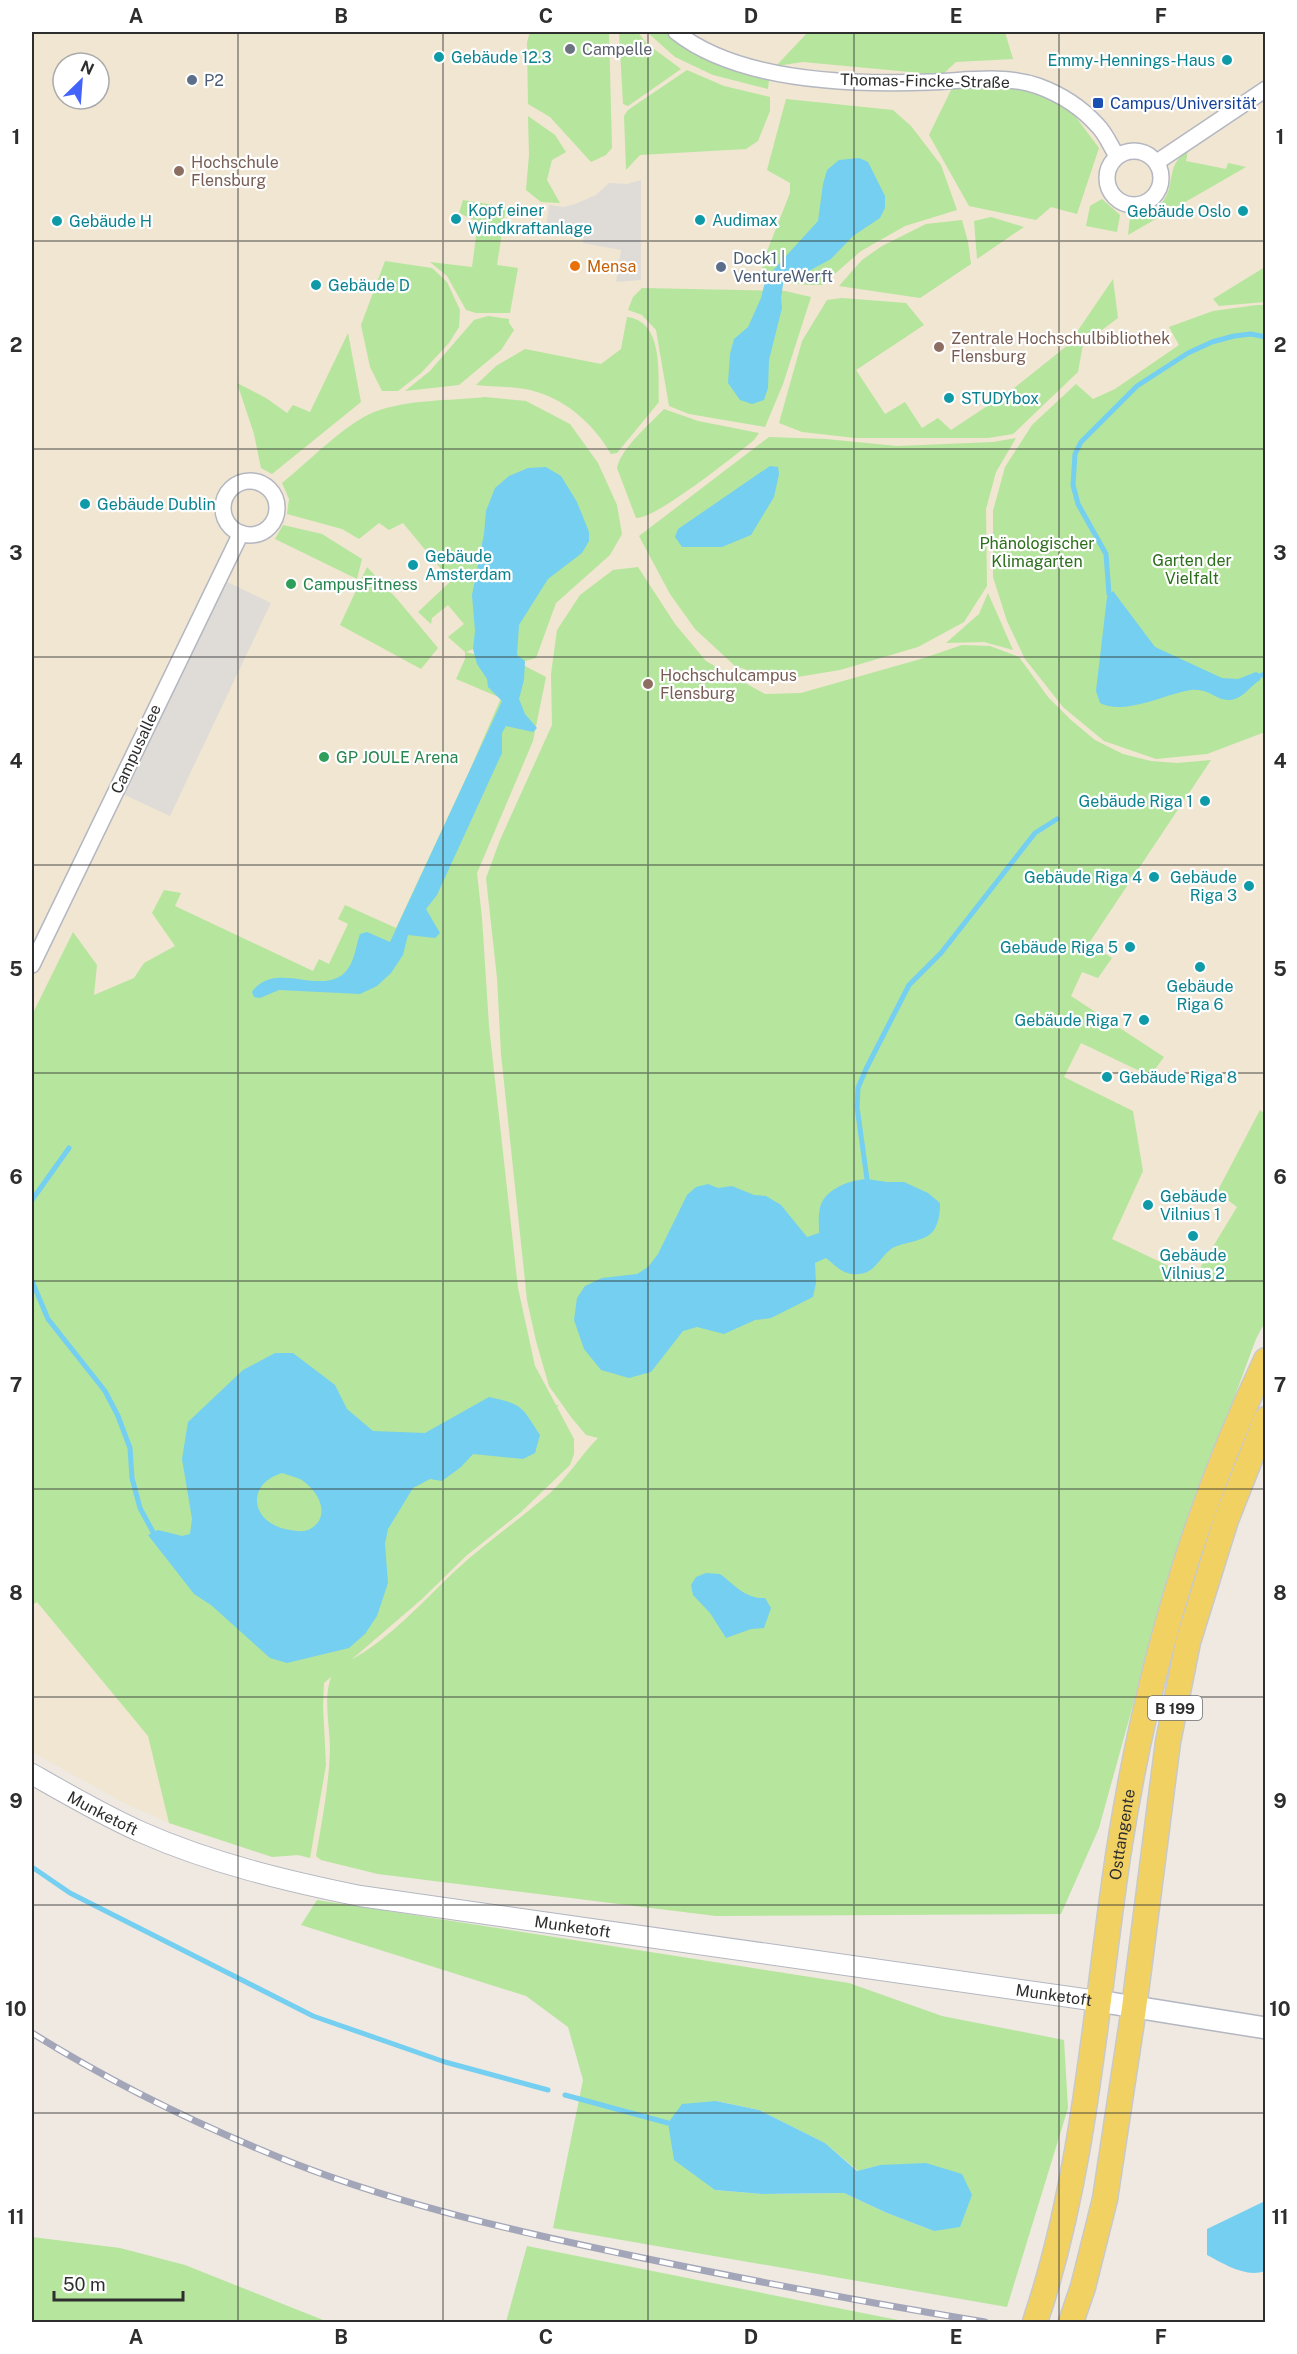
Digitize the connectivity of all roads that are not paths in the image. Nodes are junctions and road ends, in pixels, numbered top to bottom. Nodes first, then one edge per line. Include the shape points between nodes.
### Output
1 (676, 32) edge
2 (1266, 89) edge
3 (1117, 156) junction
4 (1157, 162) junction
5 (240, 533) dead end
6 (32, 965) edge
7 (1266, 1360) edge
8 (1266, 1419) edge
9 (32, 1774) edge
10 (1098, 2001) junction
11 (1134, 2008) junction
12 (1266, 2028) edge
13 (1035, 2322) edge
14 (1071, 2322) edge

1 - 3 street, Thomas-Fincke-Straße via 722,57 784,75 870,82 1004,79 1038,86 1072,103 1099,126
2 - 4 street
3 - 4 street via 1141,152
3 - 4 street via 1107,172 1107,182 1113,196 1129,205 1152,200 1158,192 1161,174
5 - 6 street, Campusallee
7 - 10 main road, Osttangente / B 199 via 1235,1424 1164,1634 1138,1736
8 - 11 main road, Osttangente / B 199 via 1226,1520 1188,1642 1168,1742
9 - 10 street, Munketoft via 141,1832 227,1864 303,1885
10 - 11 main road, Munketoft
10 - 13 main road, Osttangente / B 199 via 1071,2193
11 - 12 main road, Munketoft
11 - 14 main road, Osttangente / B 199 via 1105,2199

